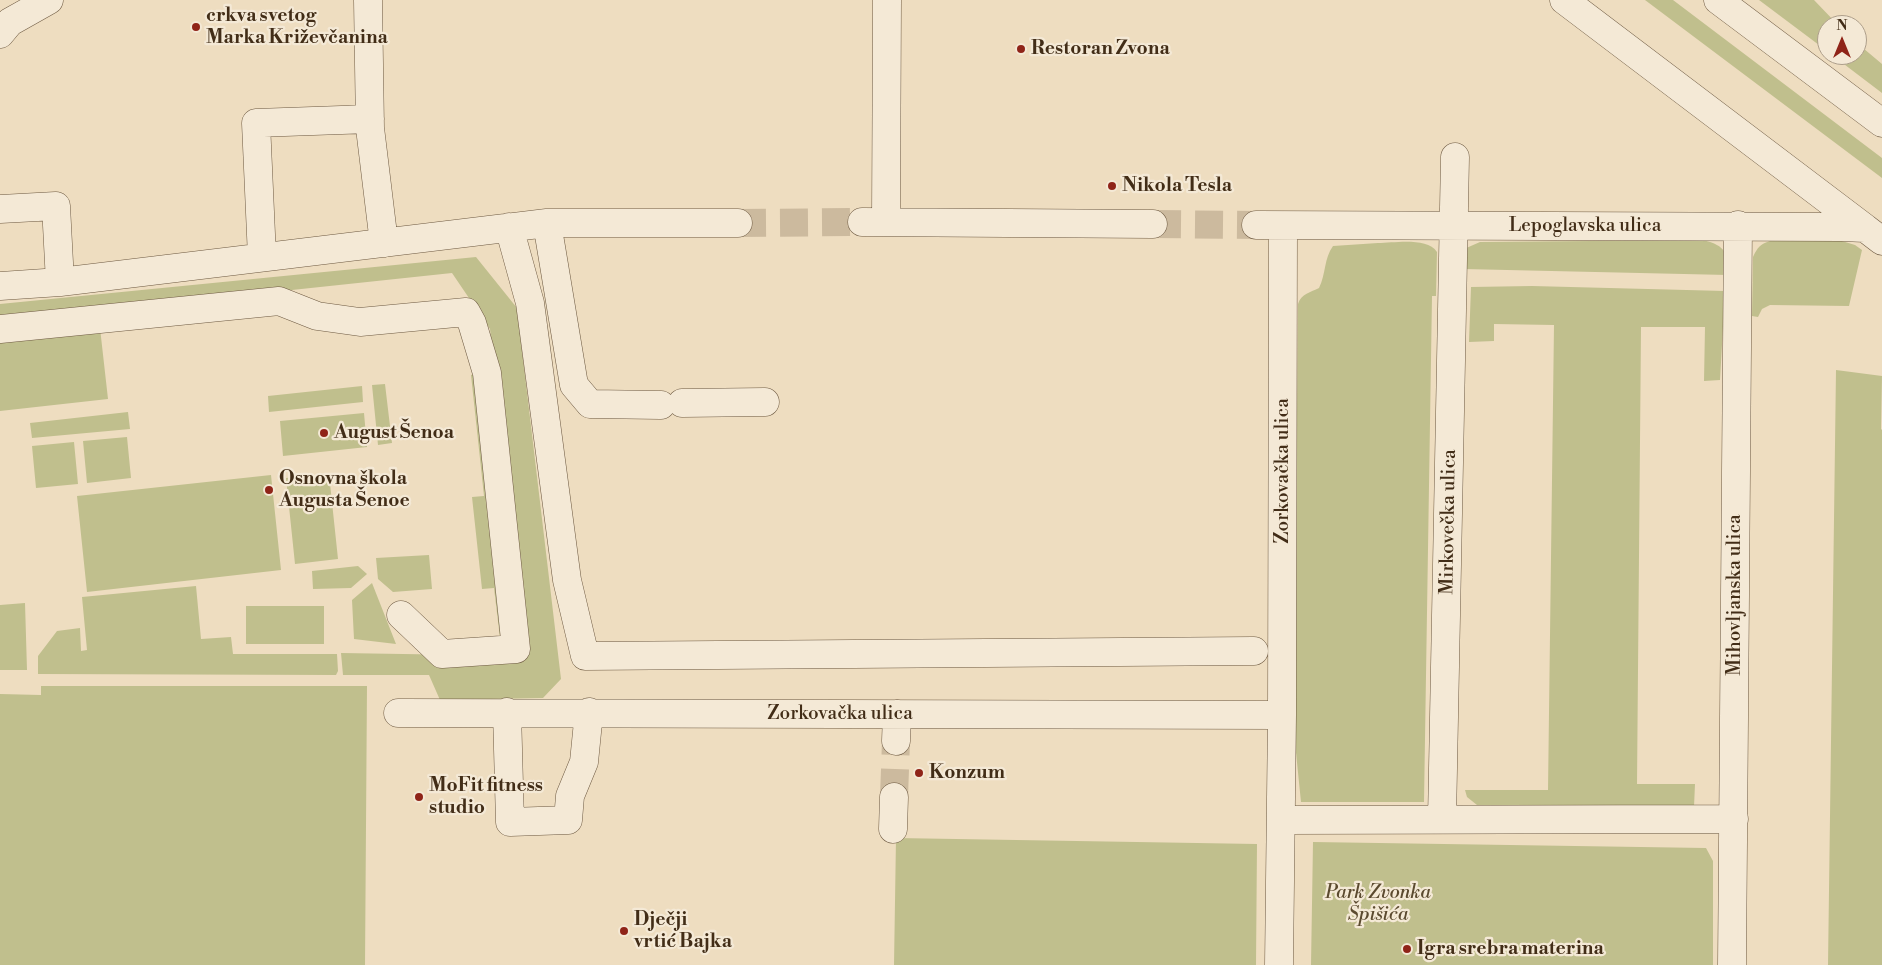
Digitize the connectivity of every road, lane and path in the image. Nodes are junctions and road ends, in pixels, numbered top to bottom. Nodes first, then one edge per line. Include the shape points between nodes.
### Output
1 (48, 0) edge
2 (368, 0) edge
3 (887, 0) edge
4 (1564, 0) edge
5 (1718, 0) edge
6 (0, 34) edge
7 (370, 119) junction
8 (1882, 124) edge
9 (1455, 157) dead end
10 (0, 209) edge
11 (547, 223) junction
12 (738, 223) tunnel mouth
13 (1153, 224) tunnel mouth
14 (1256, 226) tunnel mouth
15 (1283, 226) junction
16 (1455, 226) junction
17 (1738, 226) junction
18 (509, 227) junction
19 (1873, 234) edge
20 (384, 243) junction
21 (262, 257) junction
22 (60, 282) junction
23 (0, 286) edge
24 (0, 329) edge
25 (765, 402) dead end
26 (401, 615) dead end
27 (1254, 650) dead end
28 (507, 712) junction
29 (589, 712) junction
30 (398, 713) dead end
31 (897, 714) junction
32 (1282, 715) junction
33 (896, 741) tunnel mouth
34 (894, 797) tunnel mouth
35 (1442, 819) junction
36 (1734, 819) junction
37 (1282, 820) junction
38 (894, 828) dead end
39 (1278, 965) edge
40 (1732, 965) edge

1 - 6 street via 10,22
2 - 7 street
3 - 13 street via 874,222
4 - 19 street
5 - 8 street
7 - 20 street
7 - 21 street via 256,123
9 - 16 street, Mirkovečka ulica
10 - 22 street via 56,206
11 - 12 street
11 - 18 street
11 - 25 street via 574,385 590,404
14 - 15 street, Lepoglavska ulica
15 - 16 street, Lepoglavska ulica
15 - 32 street, Zorkovačka ulica
16 - 17 street, Lepoglavska ulica
16 - 35 street, Mirkovečka ulica
17 - 19 street, Lepoglavska ulica
17 - 36 street, Mihovljanska ulica
18 - 20 street
18 - 27 street via 530,303 567,580 584,656
20 - 21 street
21 - 22 street
22 - 23 street
24 - 26 street via 279,301 317,316 360,322 466,312 487,373 516,649 442,654
28 - 29 street, Zorkovačka ulica
28 - 29 street via 510,822 568,820 570,796 584,762
28 - 30 street, Zorkovačka ulica
29 - 31 street, Zorkovačka ulica
31 - 32 street, Zorkovačka ulica
31 - 33 street
32 - 37 street, Zorkovačka ulica
34 - 38 street
35 - 36 street
35 - 37 street
36 - 40 street, Mihovljanska ulica
37 - 39 street, Zorkovačka ulica

